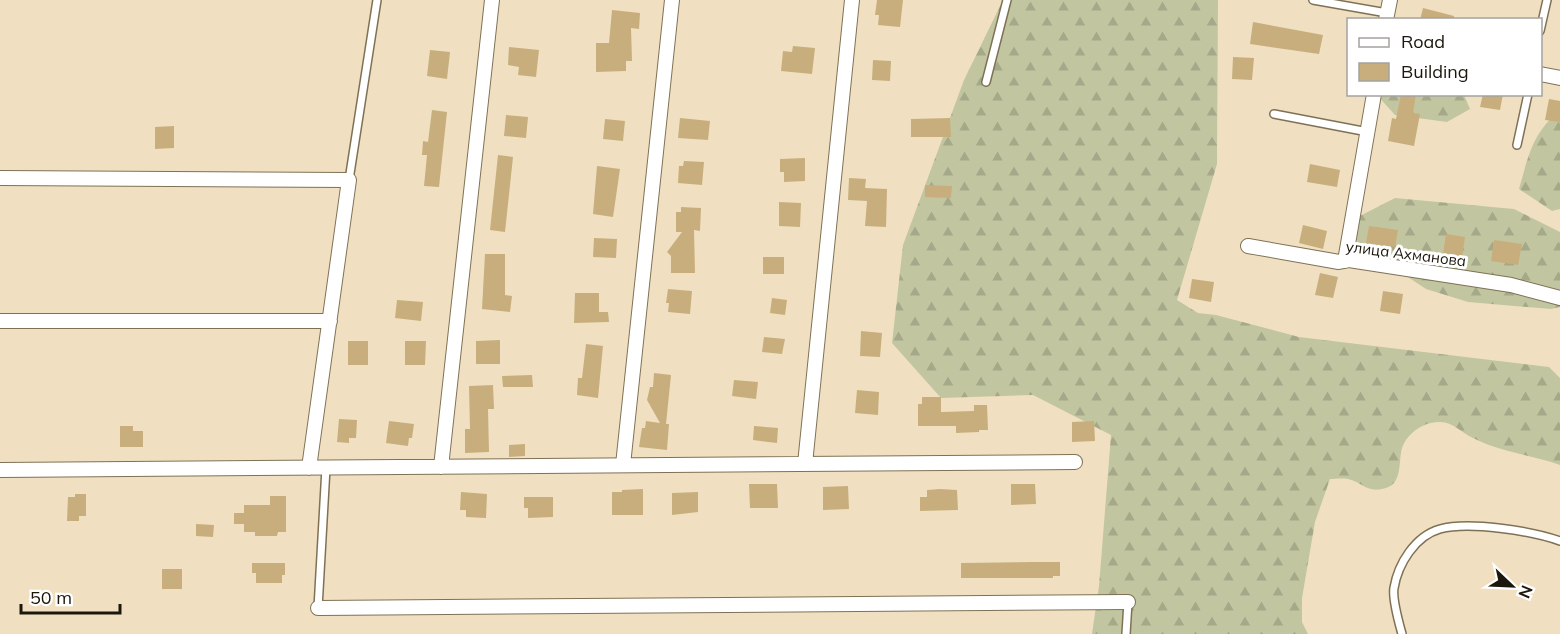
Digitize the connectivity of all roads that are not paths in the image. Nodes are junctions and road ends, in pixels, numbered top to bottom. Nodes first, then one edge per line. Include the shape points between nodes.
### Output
1 (377, 0) edge
2 (492, 0) edge
3 (672, 0) edge
4 (852, 0) edge
5 (1007, 0) edge
6 (1313, 0) edge
7 (1546, 0) edge
8 (1388, 11) edge
9 (1542, 21) edge
10 (1542, 74) edge
11 (1560, 78) edge
12 (986, 82) dead end
13 (1374, 96) edge
14 (1528, 96) edge
15 (1274, 114) dead end
16 (1368, 132) junction
17 (1516, 145) dead end
18 (0, 178) edge
19 (349, 180) junction
20 (1248, 246) dead end
21 (1345, 261) junction
22 (1560, 298) edge
23 (0, 321) edge
24 (330, 321) junction
25 (1076, 462) dead end
26 (805, 464) junction
27 (623, 465) junction
28 (441, 467) junction
29 (309, 468) junction
30 (326, 468) junction
31 (0, 470) edge
32 (1560, 541) edge
33 (1128, 602) joint
34 (318, 609) joint
35 (1126, 634) edge
36 (1402, 634) edge

1 - 19 lane
2 - 28 street
3 - 27 street
4 - 26 street
5 - 12 lane
6 - 8 lane
7 - 9 lane
10 - 11 street
13 - 16 street
14 - 17 lane
15 - 16 lane
16 - 21 street
18 - 19 street
19 - 24 street
20 - 21 street, улица Ахманова
21 - 22 street, улица Ахманова via 1511,285
23 - 24 street
24 - 29 street
25 - 26 street
26 - 27 street
27 - 28 street
28 - 30 street
29 - 30 street
29 - 31 street
30 - 34 lane
32 - 36 lane via 1473,526 1441,529 1423,536 1402,562 1393,590
33 - 34 street
33 - 35 lane

